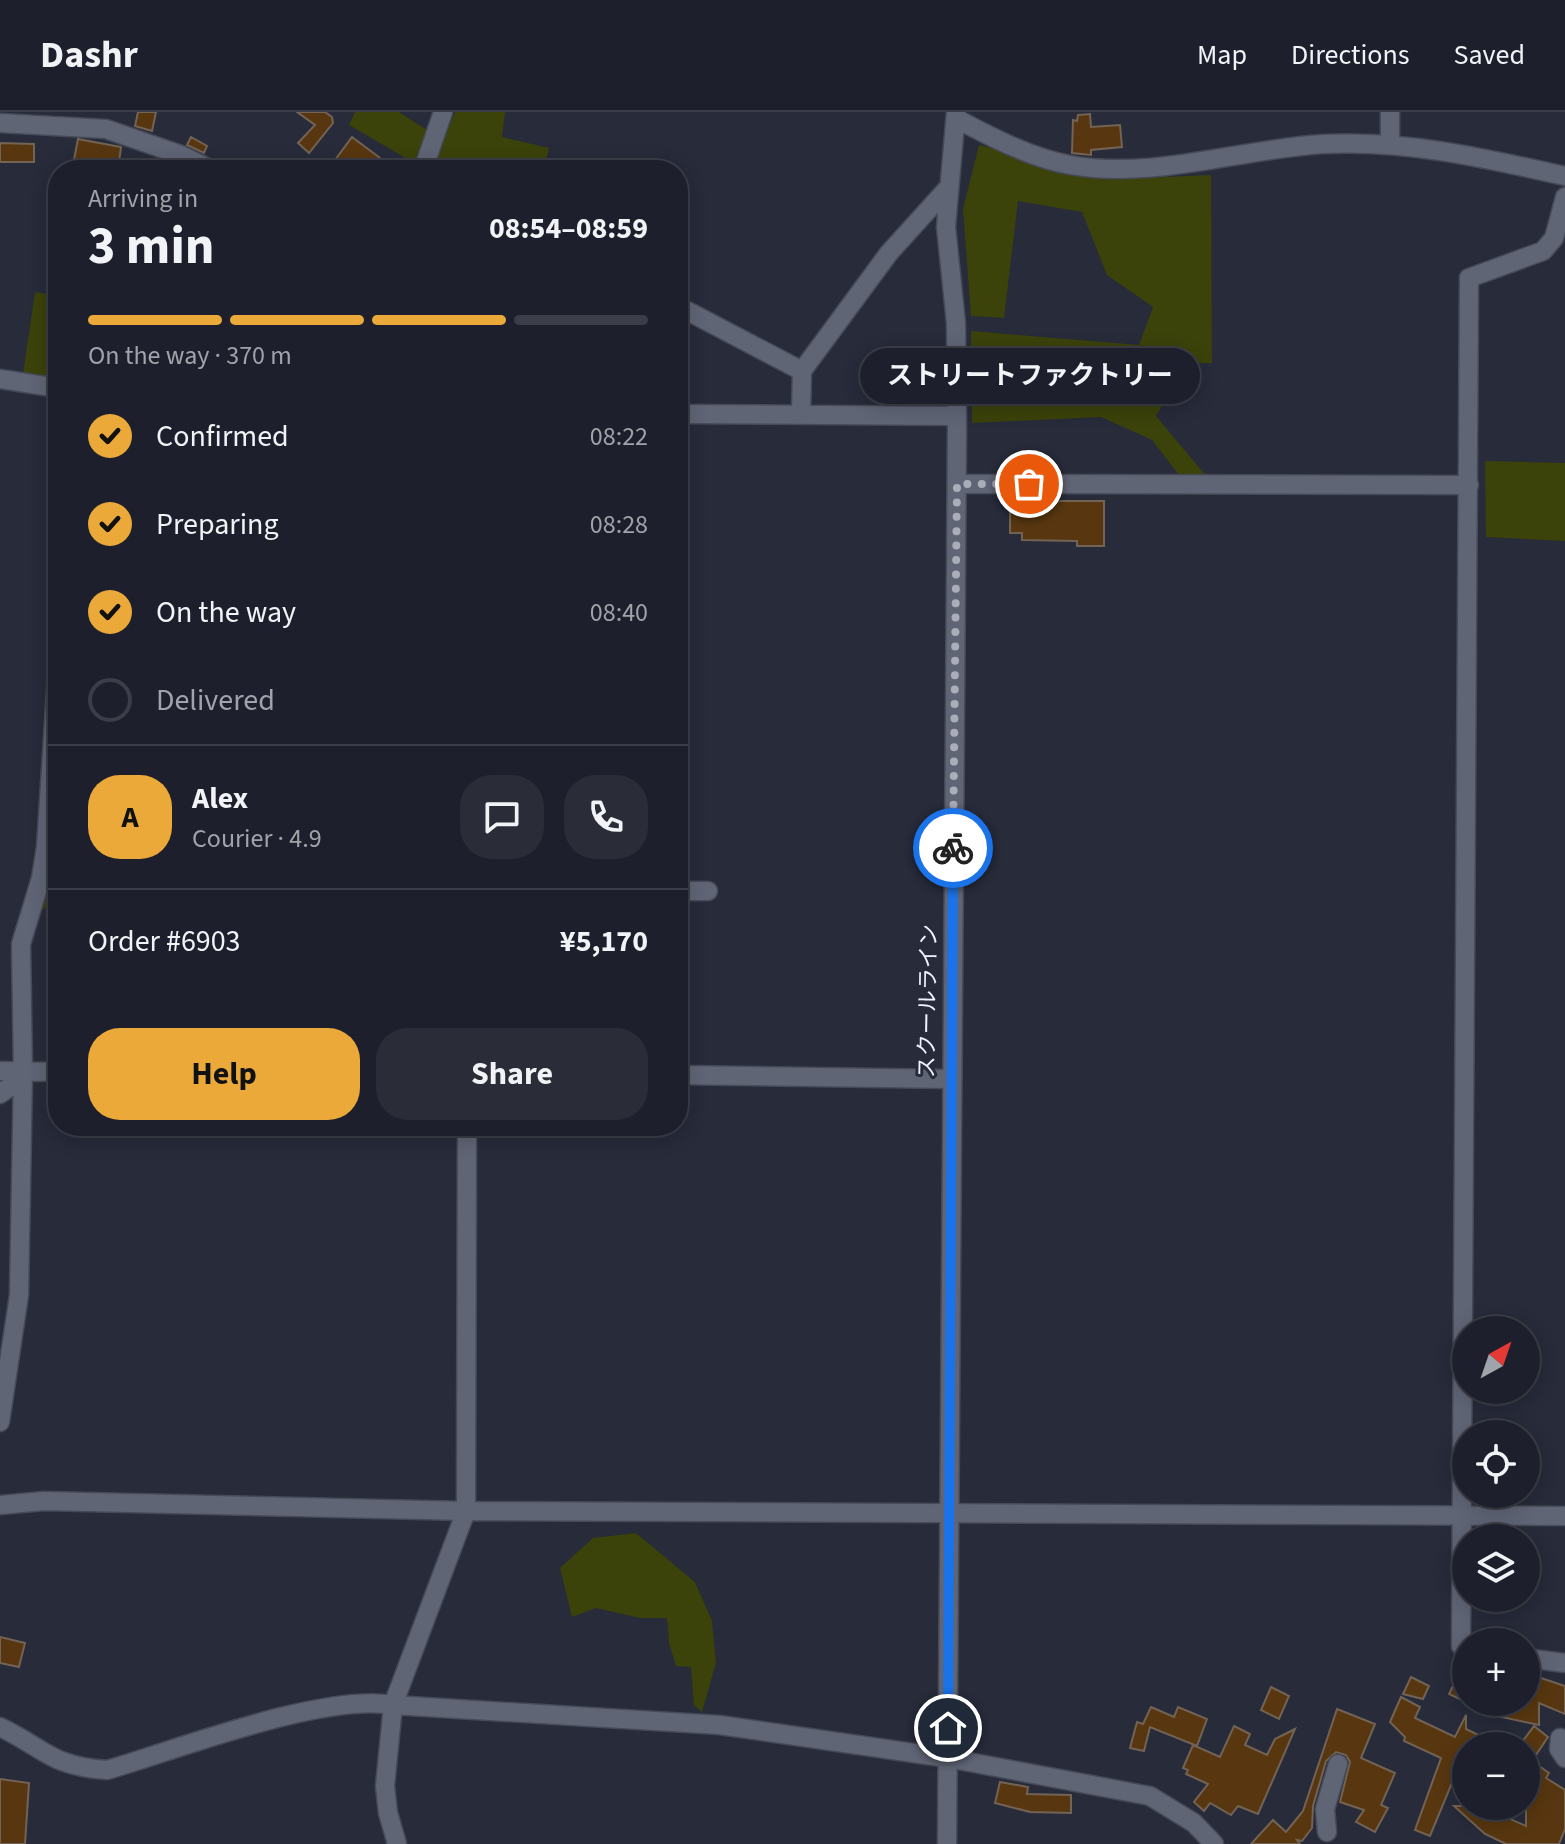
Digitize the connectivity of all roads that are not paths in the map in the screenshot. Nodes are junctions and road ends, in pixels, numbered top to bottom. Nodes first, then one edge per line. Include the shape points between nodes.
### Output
1 (443, 112) edge
2 (1390, 112) edge
3 (956, 116) edge
4 (0, 123) edge
5 (1390, 144) junction
6 (191, 160) edge
7 (426, 160) edge
8 (1565, 176) edge
9 (947, 189) junction
10 (1565, 197) edge
11 (688, 311) edge
12 (802, 371) junction
13 (0, 379) edge
14 (48, 386) edge
15 (688, 414) edge
16 (801, 415) junction
17 (956, 416) junction
18 (957, 484) junction
19 (1469, 485) junction
20 (48, 816) edge
21 (48, 844) edge
22 (46, 847) junction
23 (688, 891) edge
24 (708, 891) dead end
25 (0, 1071) edge
26 (48, 1073) edge
27 (23, 1075) junction
28 (688, 1075) edge
29 (950, 1079) junction
30 (0, 1094) edge
31 (467, 1136) edge
32 (9, 1313) edge
33 (0, 1422) edge
34 (0, 1505) edge
35 (466, 1511) junction
36 (949, 1514) junction
37 (1565, 1516) edge
38 (1463, 1517) junction
39 (1461, 1628) edge
40 (1540, 1660) edge
41 (1565, 1663) edge
42 (393, 1705) junction
43 (0, 1727) edge
44 (1560, 1738) dead end
45 (948, 1758) junction
46 (1565, 1758) edge
47 (1338, 1764) dead end
48 (1327, 1832) dead end
49 (397, 1844) edge
50 (947, 1844) edge
51 (1214, 1844) edge

1 - 7 street
2 - 5 street
3 - 5 street via 999,141 1068,165 1113,168 1170,167 1323,144
3 - 9 street, スクールライン
4 - 6 street via 106,129
5 - 8 street
9 - 12 street via 889,253
9 - 17 street, スクールライン
10 - 19 street via 1554,238 1543,251 1469,278
11 - 12 street
12 - 16 street
13 - 14 street
15 - 16 street
16 - 17 street
17 - 18 street, スクールライン
18 - 19 street
18 - 29 street, スクールライン
19 - 38 street
20 - 22 street
21 - 22 street
22 - 27 street via 21,944
23 - 24 street
25 - 27 street
26 - 27 street
27 - 30 street
27 - 32 street
28 - 29 street
29 - 36 street, スクールライン
31 - 35 street
32 - 33 street
34 - 35 street via 44,1501
35 - 36 street
35 - 42 street
36 - 38 street
36 - 45 street, スクールライン
37 - 38 street
38 - 39 street
40 - 41 street
42 - 43 street via 367,1701 281,1718 107,1770 51,1759
42 - 45 street via 720,1725
42 - 49 street via 385,1786
44 - 46 street
45 - 50 street, スクールライン
45 - 51 street via 1150,1796 1194,1823
47 - 48 street via 1325,1809

